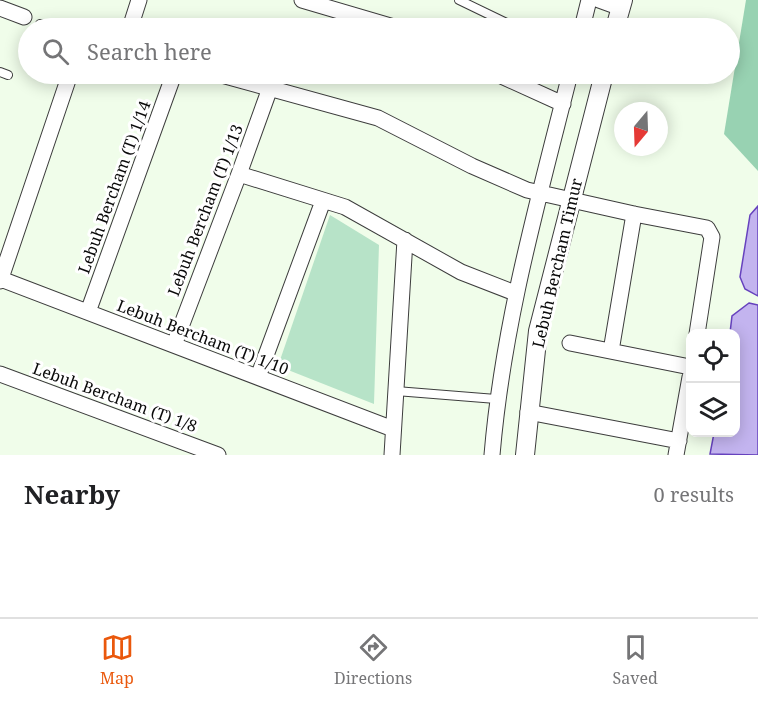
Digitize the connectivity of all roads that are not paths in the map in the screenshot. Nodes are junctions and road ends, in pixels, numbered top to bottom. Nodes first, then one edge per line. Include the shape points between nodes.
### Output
1 (139, 0) edge
2 (302, 0) edge
3 (459, 0) edge
4 (589, 0) edge
5 (599, 0) edge
6 (622, 4) edge
7 (0, 8) edge
8 (24, 16) dead end
9 (133, 18) edge
10 (363, 18) edge
11 (496, 18) edge
12 (584, 18) edge
13 (67, 84) edge
14 (170, 84) edge
15 (255, 84) edge
16 (519, 84) edge
17 (567, 84) edge
18 (601, 84) edge
19 (270, 88) junction
20 (562, 104) junction
21 (239, 174) junction
22 (540, 193) junction
23 (323, 201) junction
24 (571, 201) junction
25 (634, 214) junction
26 (405, 240) junction
27 (0, 280) edge
28 (515, 293) junction
29 (88, 312) junction
30 (698, 329) edge
31 (570, 343) dead end
32 (174, 345) junction
33 (611, 351) junction
34 (686, 367) edge
35 (0, 374) edge
36 (258, 377) junction
37 (689, 383) edge
38 (396, 392) junction
39 (496, 399) junction
40 (528, 412) junction
41 (393, 429) junction
42 (677, 448) edge
43 (218, 455) edge
44 (392, 455) edge
45 (492, 455) edge
46 (525, 455) edge

1 - 9 street
2 - 10 street
3 - 11 lane
4 - 12 street
5 - 6 street
7 - 8 street
13 - 27 street
14 - 29 street, Lebuh Bercham (T) 1/14
15 - 19 street
16 - 20 street
17 - 20 street, Lebuh Bercham Timur
18 - 24 street, Lebuh Bercham Timur
19 - 21 street, Lebuh Bercham (T) 1/13
19 - 22 street via 378,118 498,178
20 - 22 street, Lebuh Bercham Timur
21 - 23 street
21 - 32 street, Lebuh Bercham (T) 1/13
22 - 24 street
22 - 28 street, Lebuh Bercham Timur
23 - 26 street via 357,212
23 - 36 street
24 - 25 street
24 - 40 street, Lebuh Bercham Timur via 538,331
25 - 30 street via 710,230
25 - 33 street
26 - 28 street via 461,272
26 - 38 street
27 - 29 street, Lebuh Bercham (T) 1/10
28 - 39 street, Lebuh Bercham Timur
29 - 32 street, Lebuh Bercham (T) 1/10
31 - 33 street
32 - 36 street, Lebuh Bercham (T) 1/10
33 - 34 street
35 - 43 street, Lebuh Bercham (T) 1/8
36 - 41 street, Lebuh Bercham (T) 1/10
37 - 42 street
38 - 39 lane
38 - 41 street
39 - 45 street, Lebuh Bercham Timur
40 - 42 street
40 - 46 street, Lebuh Bercham Timur
41 - 44 street

